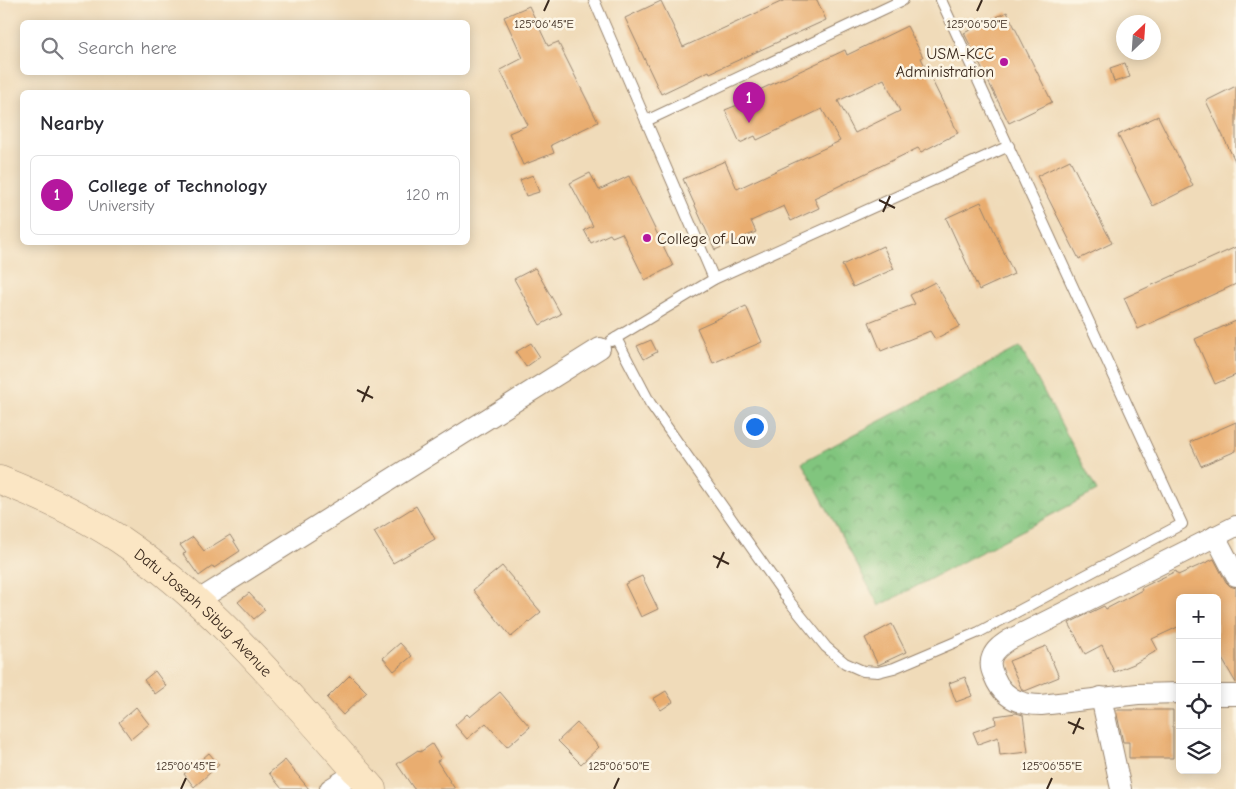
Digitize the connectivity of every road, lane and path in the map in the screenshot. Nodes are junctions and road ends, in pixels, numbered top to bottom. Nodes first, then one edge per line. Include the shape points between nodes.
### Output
1 (594, 0) edge
2 (903, 0) edge
3 (941, 0) edge
4 (646, 121) junction
5 (1009, 146) junction
6 (714, 279) junction
7 (608, 343) junction
8 (0, 480) edge
9 (1236, 526) edge
10 (1215, 536) junction
11 (1236, 576) edge
12 (197, 600) junction
13 (1176, 693) edge
14 (1221, 695) edge
15 (1236, 695) edge
16 (1100, 697) junction
17 (365, 781) edge
18 (330, 789) edge
19 (1121, 789) edge

1 - 4 lane
2 - 4 lane
3 - 5 lane
4 - 6 lane
5 - 6 lane
5 - 7 lane via 1182,524 980,632 878,672 863,671 845,664 826,648 778,585
6 - 7 lane
7 - 12 street
8 - 12 main road, Datu Joseph Sibug Avenue via 84,518 119,539
9 - 10 street
10 - 11 street
10 - 16 street via 1009,640 992,656 990,667 997,684 1006,696 1017,702 1041,705
12 - 17 main road, Datu Joseph Sibug Avenue via 262,666
13 - 16 street
14 - 15 street
16 - 19 street
17 - 18 street

